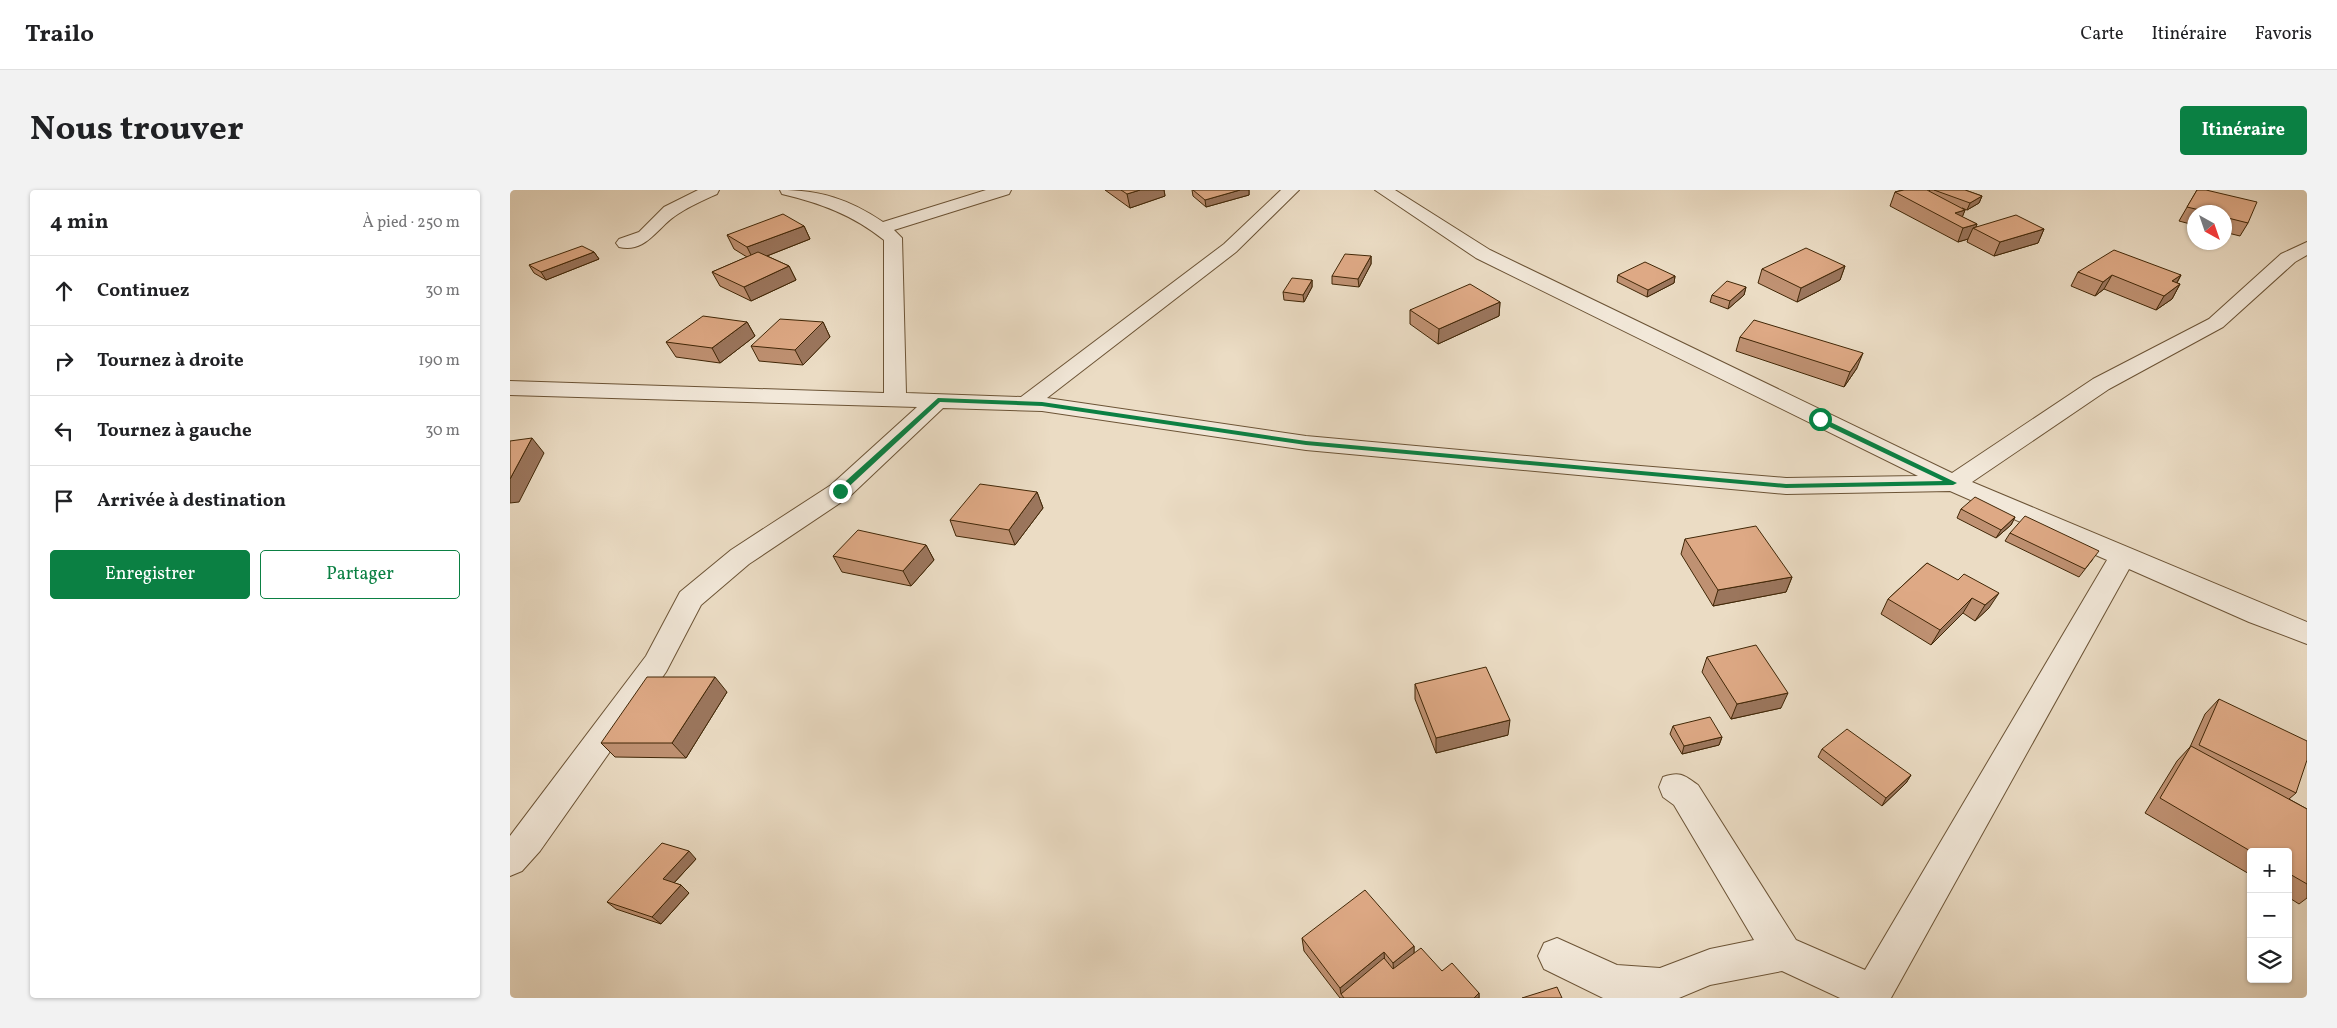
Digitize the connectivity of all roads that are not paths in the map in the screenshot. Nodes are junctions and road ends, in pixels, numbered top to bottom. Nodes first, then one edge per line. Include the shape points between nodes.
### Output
1 (711, 190) edge
2 (788, 190) edge
3 (1003, 190) edge
4 (1291, 190) edge
5 (1383, 190) edge
6 (881, 228) junction
7 (624, 243) dead end
8 (2307, 247) edge
9 (510, 388) edge
10 (895, 398) junction
11 (938, 400) junction
12 (1025, 404) junction
13 (1953, 483) junction
14 (2123, 556) junction
15 (2307, 632) edge
16 (1675, 787) dead end
17 (510, 860) edge
18 (1784, 954) junction
19 (1557, 956) dead end
20 (1871, 996) edge

1 - 7 street via 670,210 646,236
2 - 6 street via 841,204
3 - 6 street
4 - 12 street via 1230,248
5 - 13 street via 1483,254
6 - 10 street via 893,238
8 - 13 street via 2288,258 2216,323 2101,384
9 - 10 street
10 - 11 street
11 - 12 street
11 - 17 street via 840,491 740,557 690,599 656,664
12 - 13 street via 1306,443 1592,470 1786,486
13 - 14 street
14 - 15 street via 2259,615
14 - 20 street
16 - 18 street via 1686,795
18 - 19 street via 1710,967 1660,987 1615,984
18 - 20 street

